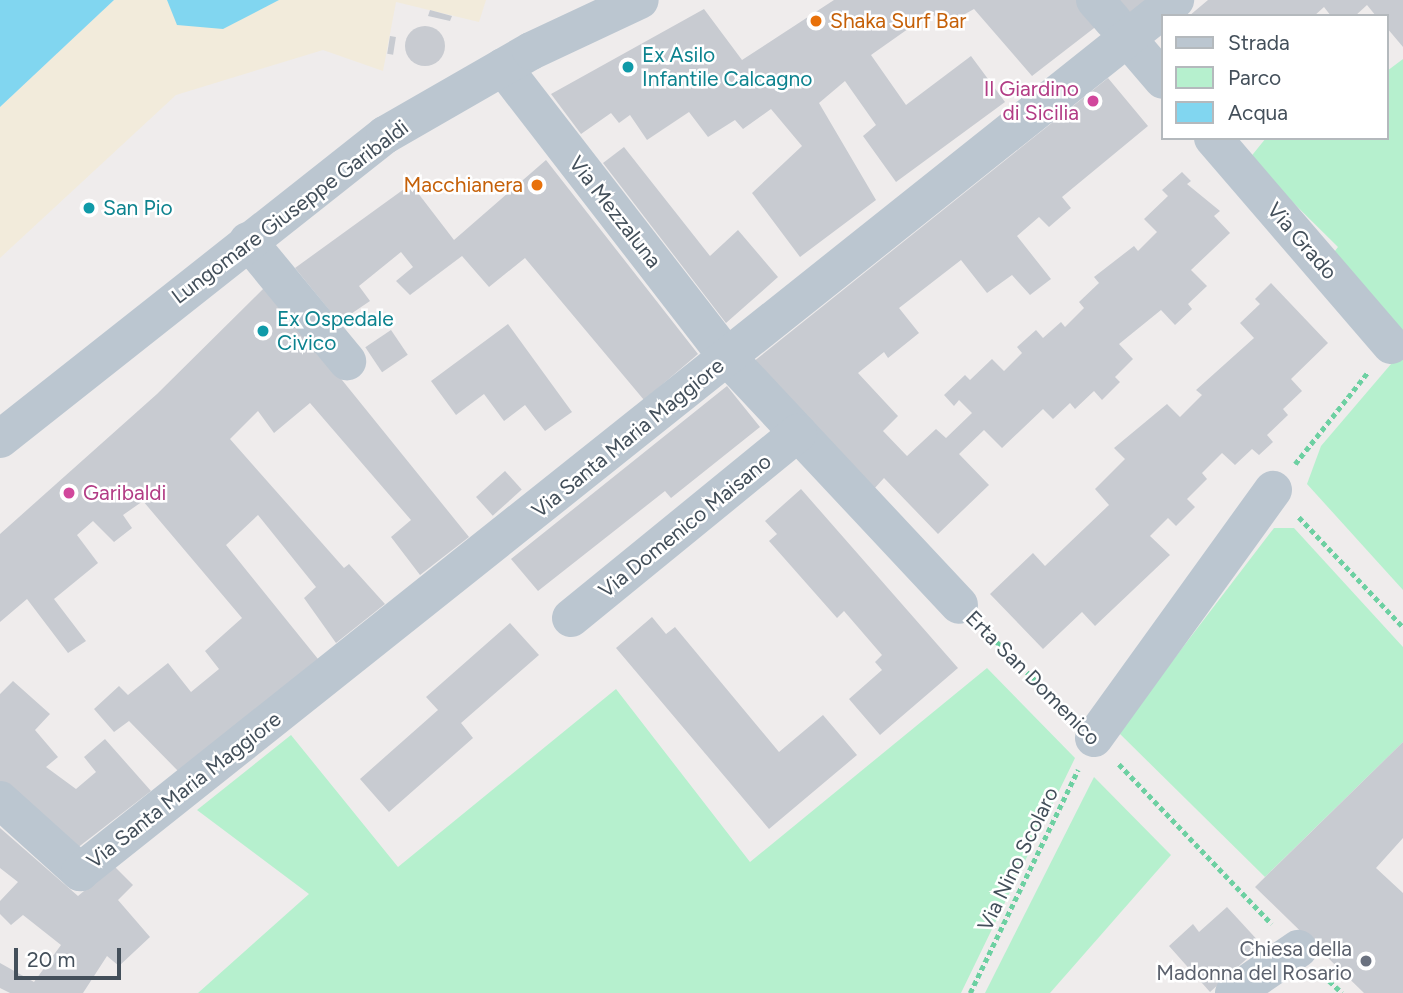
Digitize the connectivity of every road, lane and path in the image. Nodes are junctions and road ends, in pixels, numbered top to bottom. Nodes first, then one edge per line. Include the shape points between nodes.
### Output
1 (640, 0) edge
2 (1175, 0) edge
3 (1111, 20) edge
4 (503, 67) junction
5 (1162, 79) edge
6 (1215, 140) edge
7 (248, 241) junction
8 (1391, 345) joint
9 (728, 358) junction
10 (347, 361) dead end
11 (798, 433) junction
12 (0, 439) edge
13 (1273, 490) junction
14 (959, 605) joint
15 (571, 618) dead end
16 (1403, 627) edge
17 (1094, 738) junction
18 (0, 800) edge
19 (1298, 949) junction
20 (970, 993) edge
21 (1234, 993) edge
22 (1342, 993) edge

1 - 4 street, Lungomare Giuseppe Garibaldi
2 - 3 street, Via Santa Maria Maggiore
3 - 5 street
3 - 9 street, Via Santa Maria Maggiore
4 - 7 street, Lungomare Giuseppe Garibaldi via 385,135
4 - 9 street, Via Mezzaluna
6 - 8 street, Via Grado
7 - 10 street
7 - 12 street, Lungomare Giuseppe Garibaldi
8 - 13 path
9 - 11 street, Erta San Domenico
9 - 18 street, Via Santa Maria Maggiore via 80,872
11 - 14 street, Erta San Domenico
11 - 15 street, Via Domenico Maisano
13 - 16 path
13 - 17 street
14 - 17 path, Erta San Domenico
17 - 19 path, Erta San Domenico
17 - 20 path, Via Nino Scolaro
19 - 21 street
19 - 22 path, Erta San Domenico

